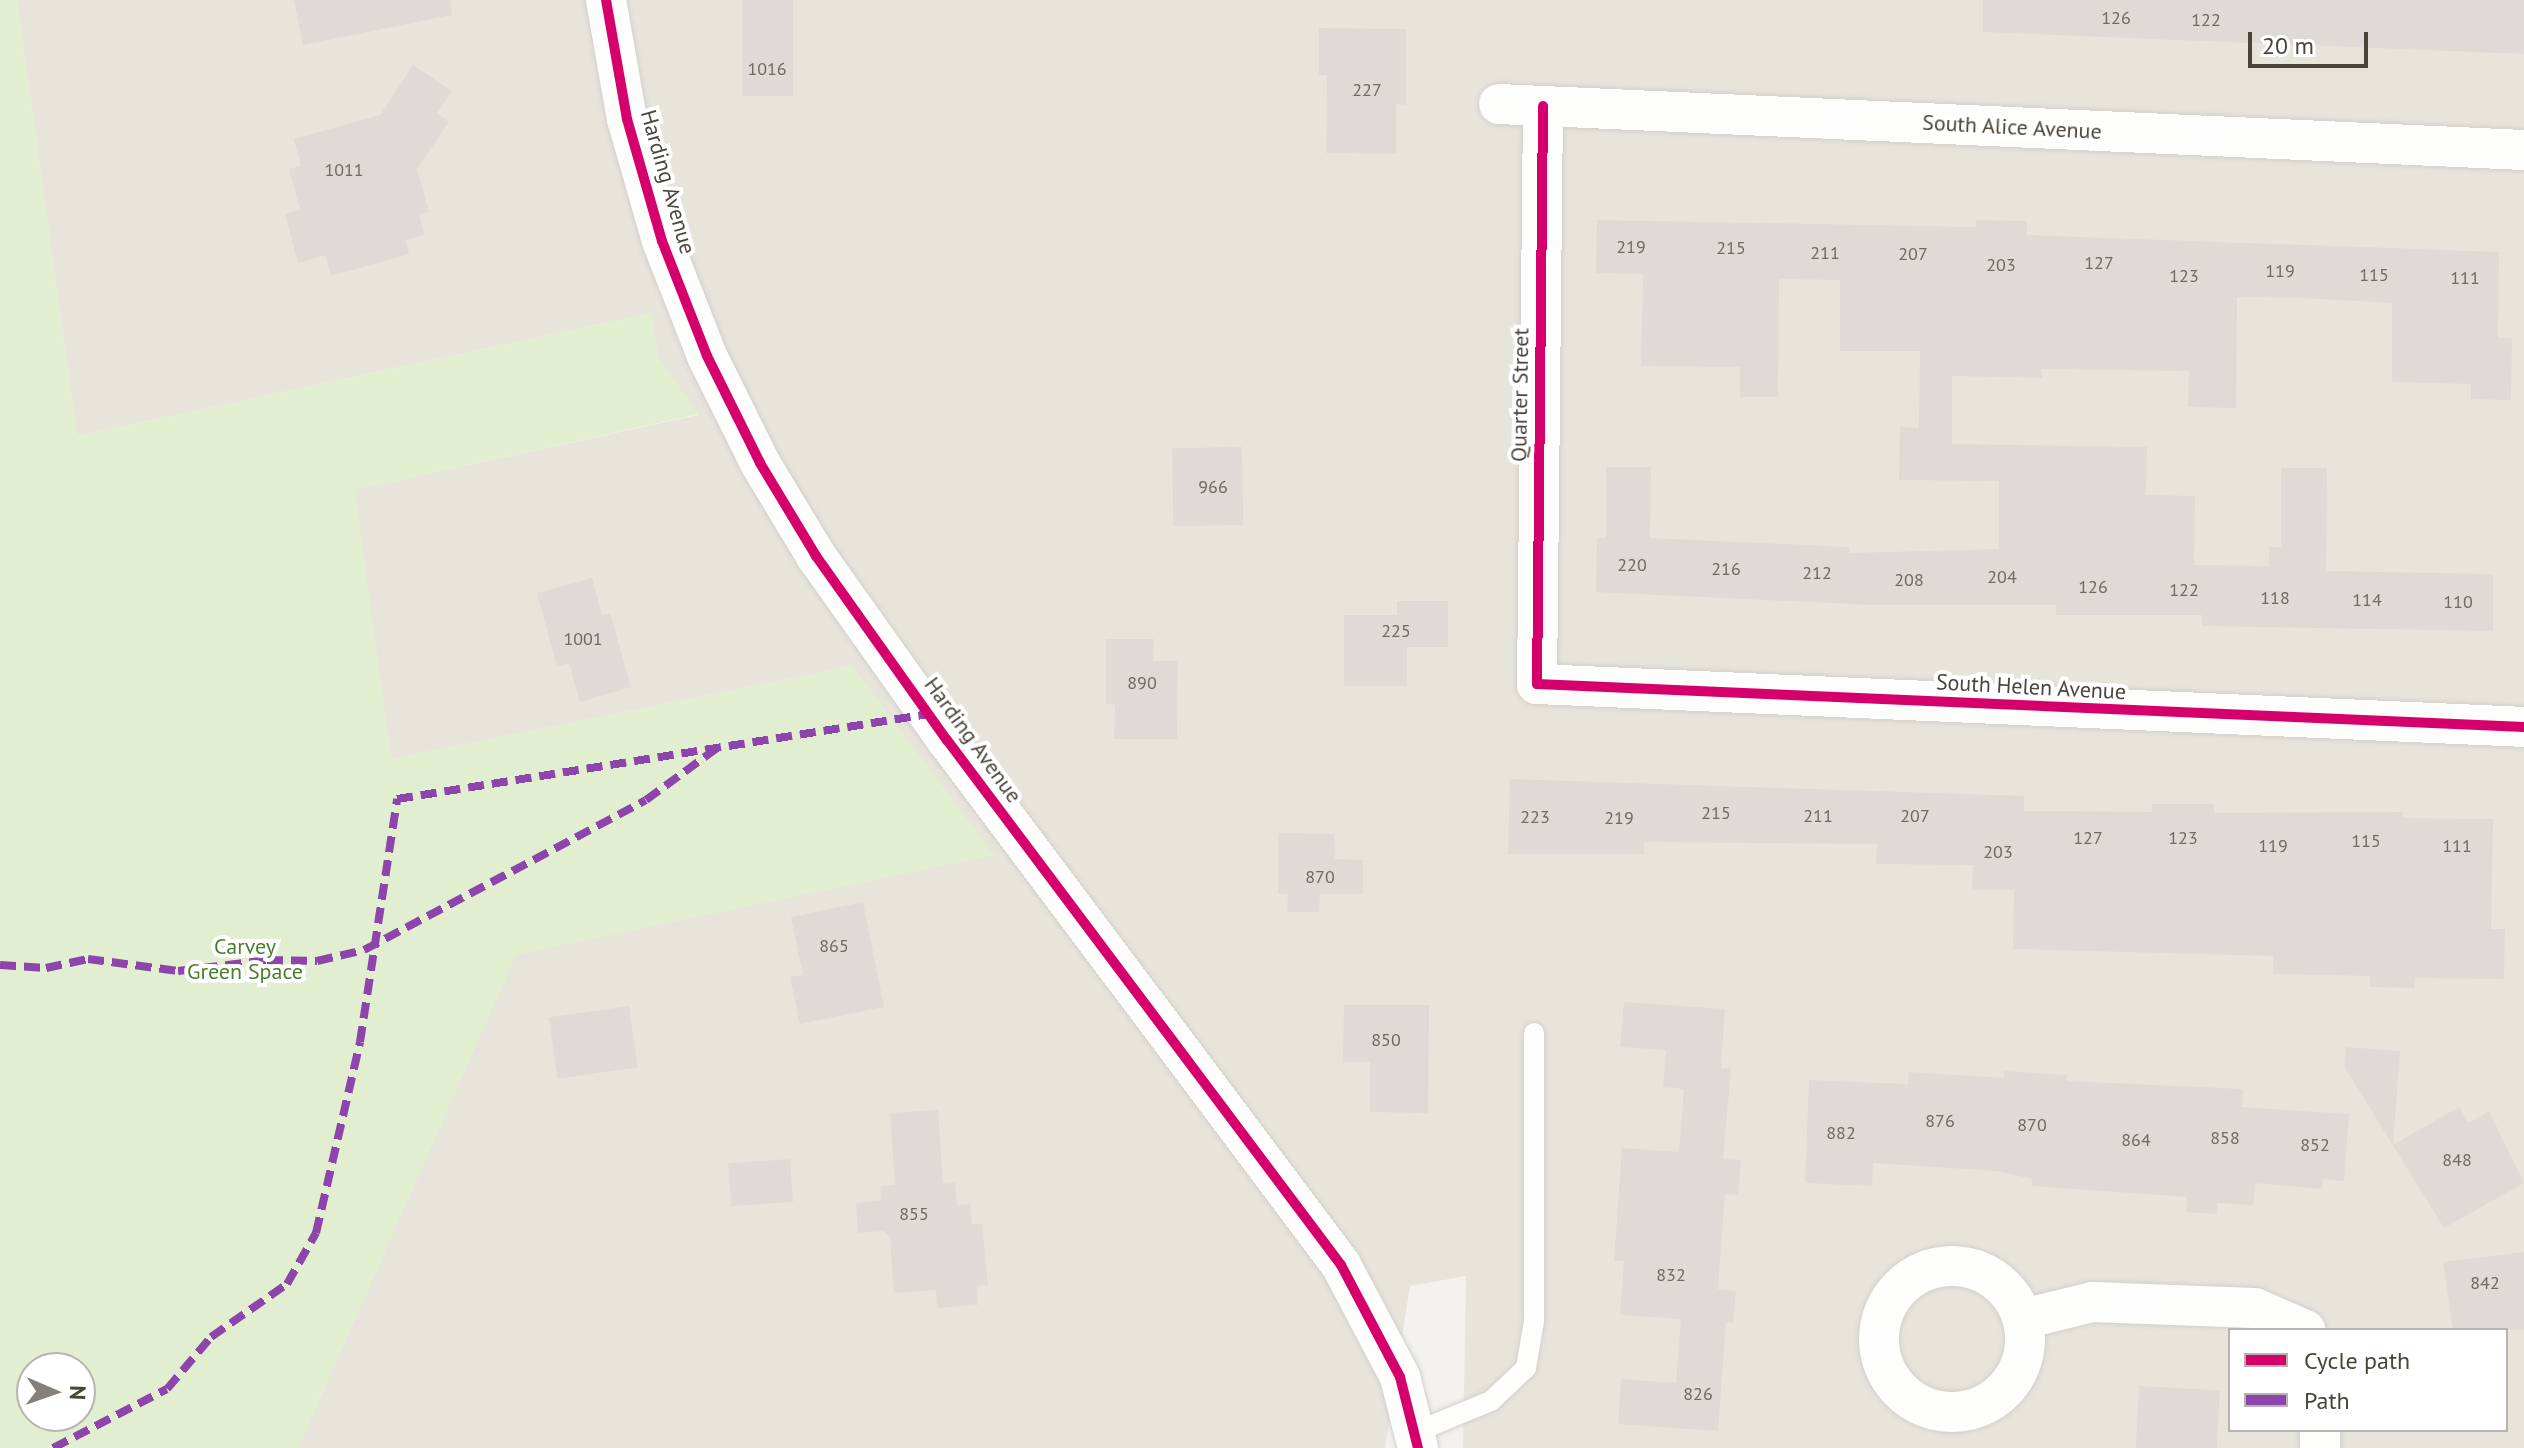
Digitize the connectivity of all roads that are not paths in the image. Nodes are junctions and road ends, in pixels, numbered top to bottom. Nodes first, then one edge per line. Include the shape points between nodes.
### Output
1 (606, 0) edge
2 (1499, 104) dead end
3 (1543, 106) junction
4 (2524, 150) edge
5 (1537, 684) joint
6 (2524, 727) edge
7 (1534, 1033) dead end
8 (2023, 1319) dead end
9 (2300, 1328) edge
10 (1417, 1440) edge

1 - 10 street, Harding Avenue via 627,119 662,241 707,356 760,463 816,556 947,740 1341,1265 1385,1343
2 - 3 street, South Alice Avenue
3 - 4 street, South Alice Avenue
3 - 5 street, Quarter Street
5 - 6 street, South Helen Avenue
7 - 10 lane via 1534,1321 1526,1368 1491,1401
8 - 9 street via 2092,1302 2255,1308

